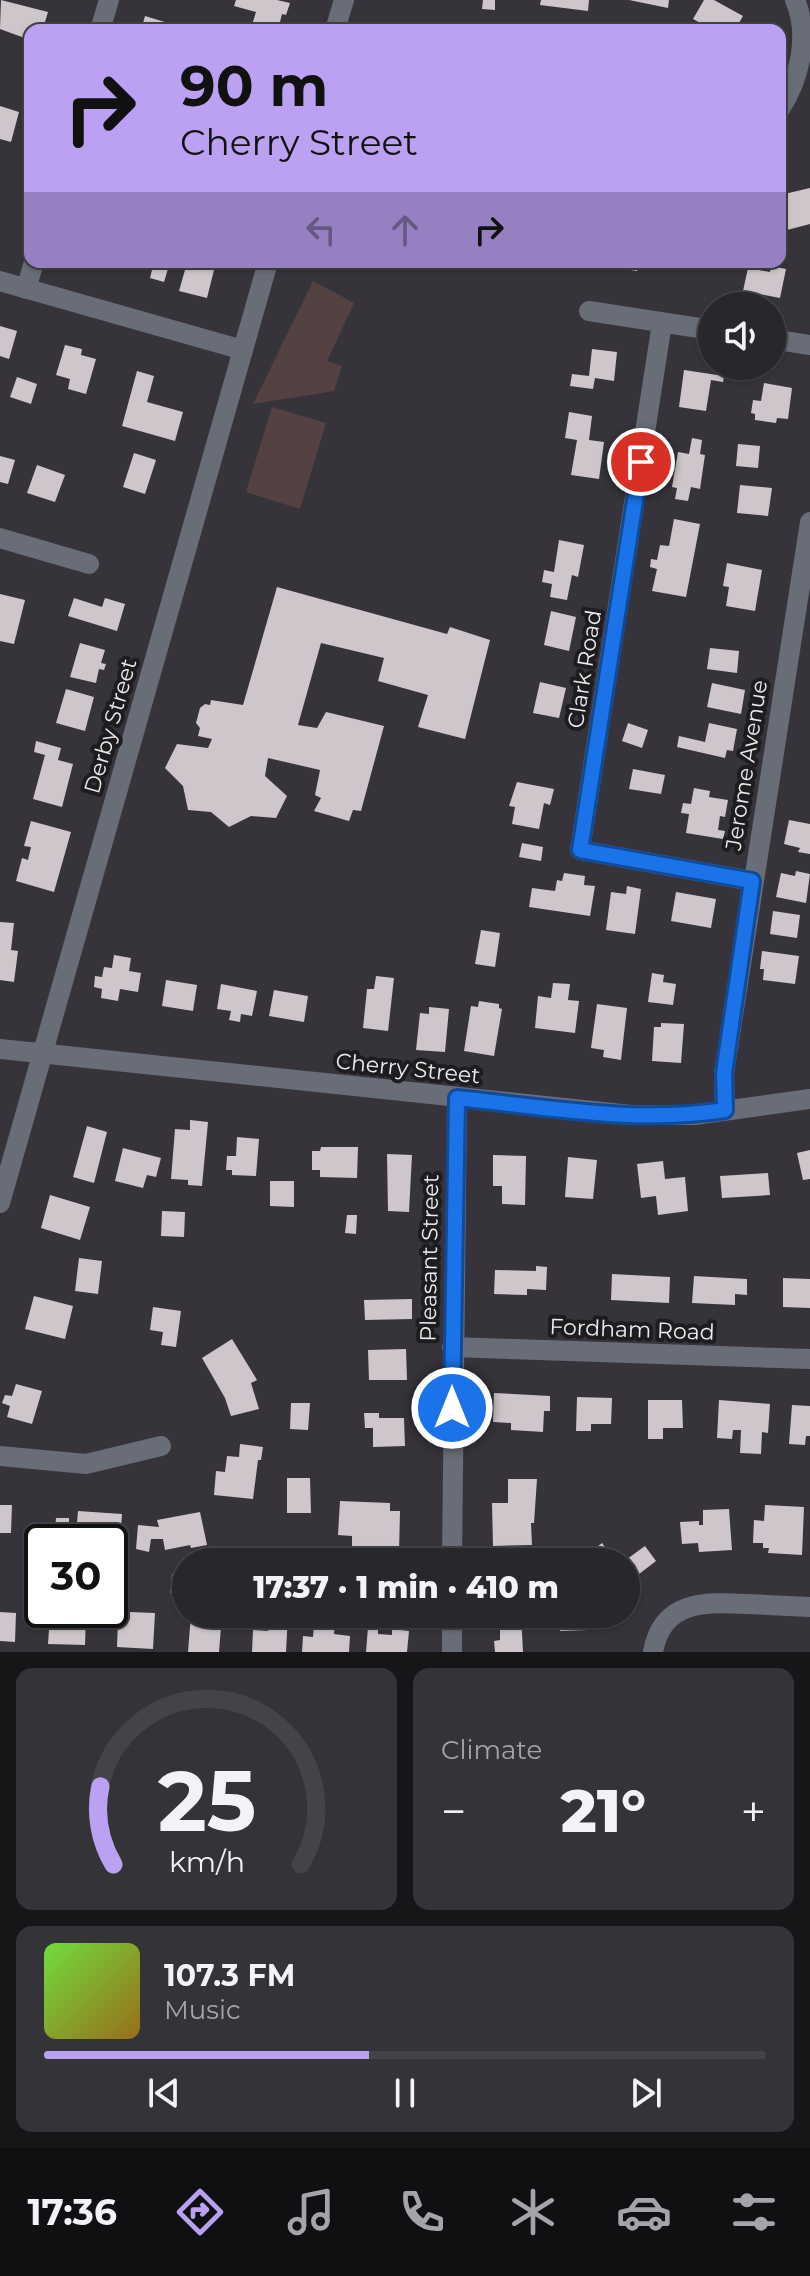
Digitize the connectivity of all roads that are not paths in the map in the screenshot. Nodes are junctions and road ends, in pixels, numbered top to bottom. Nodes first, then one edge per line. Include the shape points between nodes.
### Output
1 (109, 0) edge
2 (344, 0) edge
3 (795, 0) edge
4 (102, 24) edge
5 (337, 24) edge
6 (786, 98) edge
7 (32, 268) edge
8 (266, 268) edge
9 (0, 281) edge
10 (26, 289) junction
11 (589, 311) dead end
12 (662, 323) junction
13 (698, 328) edge
14 (786, 341) edge
15 (810, 345) edge
16 (243, 350) junction
17 (810, 522) edge
18 (0, 538) edge
19 (89, 564) dead end
20 (752, 881) junction
21 (0, 1049) edge
22 (41, 1054) junction
23 (457, 1098) junction
24 (810, 1099) edge
25 (725, 1110) junction
26 (0, 1203) edge
27 (452, 1347) junction
28 (810, 1359) edge
29 (161, 1446) dead end
30 (0, 1456) edge
31 (452, 1548) edge
32 (810, 1607) edge
33 (452, 1628) edge
34 (452, 1652) edge
35 (653, 1652) edge

1 - 4 street
2 - 5 street
3 - 6 street via 803,53
7 - 10 street
8 - 16 street, Derby Street
9 - 10 street
10 - 16 street
11 - 12 street
12 - 13 street
12 - 20 street, Clark Road via 580,850
14 - 15 street
16 - 22 street, Derby Street
17 - 20 street, Jerome Avenue
18 - 19 street
20 - 25 street, Jerome Avenue via 724,1073
21 - 22 street, Cherry Street
22 - 23 street, Cherry Street
22 - 26 street, Derby Street
23 - 25 street, Cherry Street via 655,1116
23 - 27 street, Pleasant Street
24 - 25 street, Cherry Street
27 - 28 street, Fordham Road
27 - 31 street, Pleasant Street
29 - 30 street via 86,1464
32 - 35 street via 691,1606 666,1621
33 - 34 street

